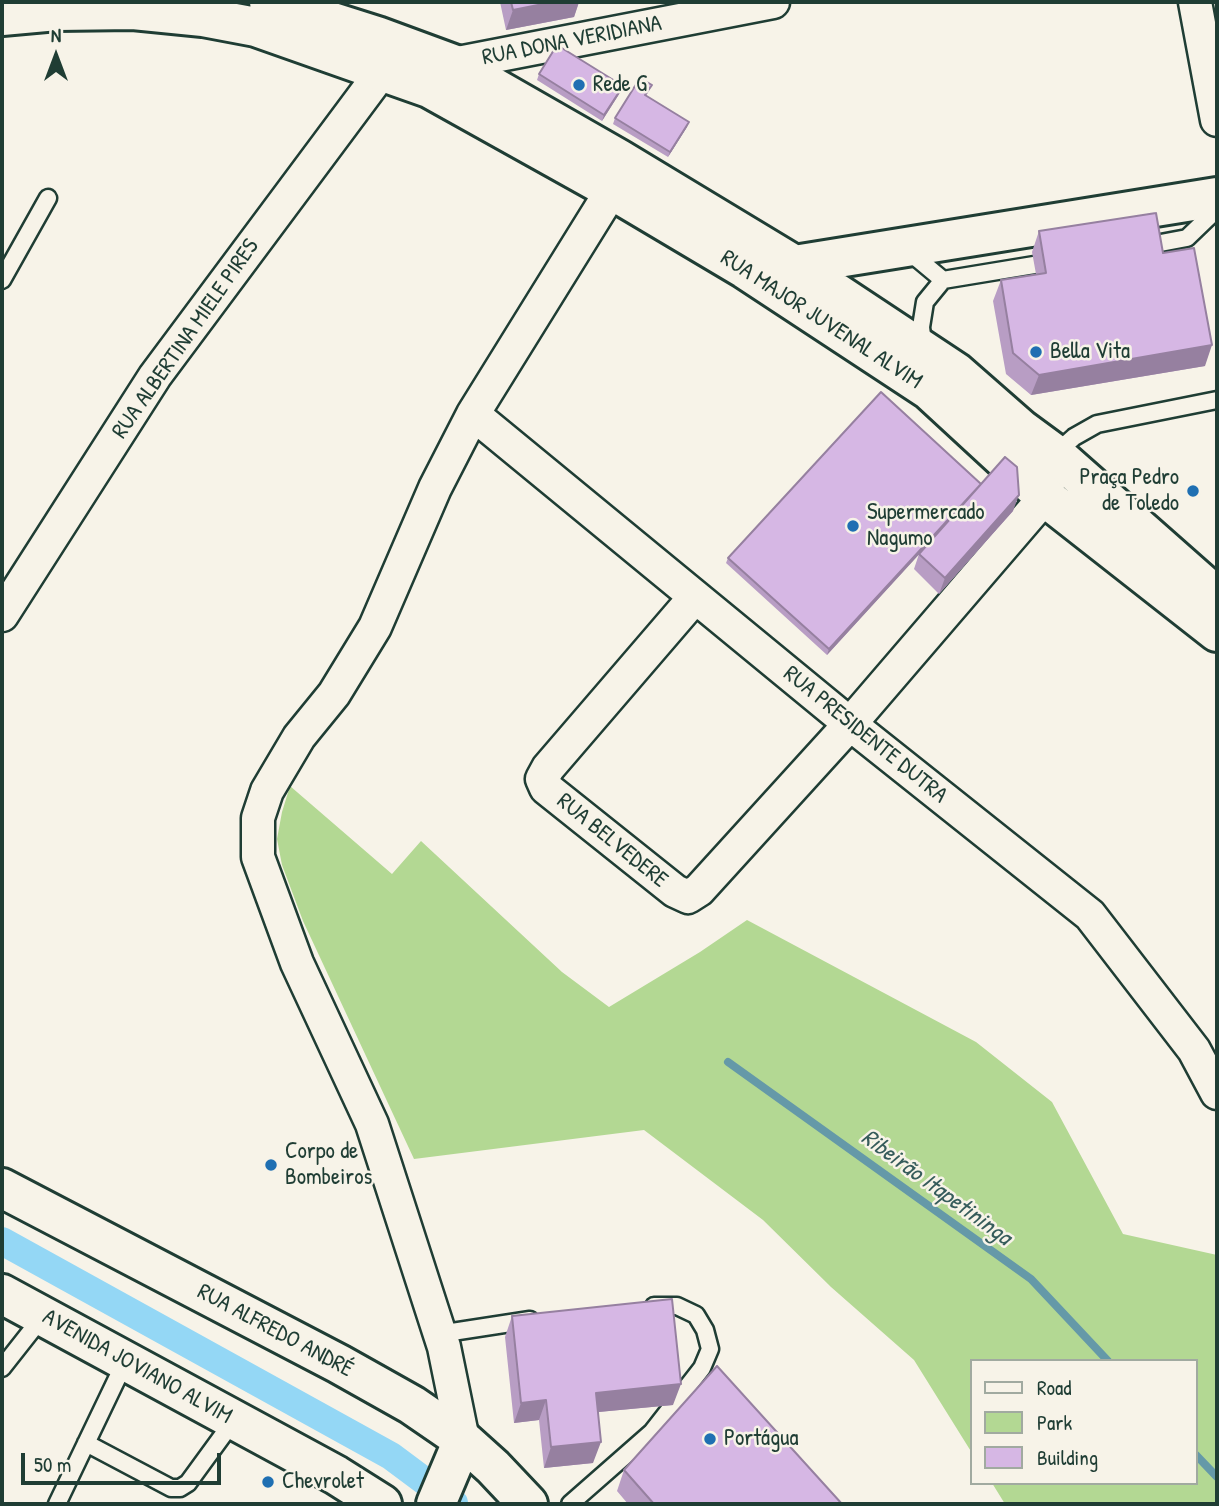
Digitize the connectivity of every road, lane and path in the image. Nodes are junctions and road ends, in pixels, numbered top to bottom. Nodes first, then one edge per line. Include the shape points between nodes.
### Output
1 (269, 2) edge
2 (773, 2) edge
3 (1195, 2) edge
4 (2, 16) edge
5 (378, 36) edge
6 (453, 64) junction
7 (1217, 120) edge
8 (616, 174) junction
9 (1217, 197) edge
10 (48, 198) dead end
11 (1217, 209) edge
12 (1150, 245) edge
13 (902, 246) junction
14 (1034, 265) dead end
15 (796, 266) junction
16 (745, 269) junction
17 (943, 279) junction
18 (2, 280) edge
19 (924, 351) junction
20 (1217, 400) edge
21 (473, 414) junction
22 (1055, 454) junction
23 (1045, 497) junction
24 (695, 597) junction
25 (1217, 597) edge
26 (2, 615) edge
27 (1217, 632) edge
28 (850, 724) junction
29 (1217, 1093) edge
30 (2, 1188) edge
31 (2, 1294) edge
32 (636, 1308) edge
33 (43, 1316) junction
34 (542, 1319) edge
35 (439, 1334) junction
36 (125, 1362) junction
37 (2, 1368) edge
38 (234, 1420) junction
39 (86, 1443) junction
40 (458, 1450) junction
41 (57, 1504) edge
42 (381, 1504) edge
43 (436, 1504) edge
44 (528, 1504) edge
45 (569, 1504) edge

1 - 5 main road
2 - 6 street, RUA DONA VERIDIANA
3 - 7 street
4 - 5 main road via 133,9 256,27
5 - 6 main road, RUA MAJOR JUVENAL ALVIM
5 - 8 main road, RUA MAJOR JUVENAL ALVIM via 429,89
5 - 26 street, RUA ALBERTINA MIELE PIRES
6 - 8 main road, RUA MAJOR JUVENAL ALVIM
8 - 15 main road, RUA MAJOR JUVENAL ALVIM
8 - 16 main road, RUA MAJOR JUVENAL ALVIM
8 - 21 street
9 - 13 main road
10 - 18 lane
11 - 12 lane via 1187,239
13 - 15 main road
13 - 17 lane
14 - 17 lane
15 - 16 main road
15 - 19 main road, RUA MAJOR JUVENAL ALVIM
16 - 23 main road, RUA MAJOR JUVENAL ALVIM via 929,390
17 - 19 lane via 925,302 920,327
19 - 22 main road, RUA MAJOR JUVENAL ALVIM
20 - 22 lane via 1097,424
21 - 24 street, RUA PRESIDENTE DUTRA
21 - 35 street via 435,488 375,627 334,694 299,737 267,791 258,818 258,857 297,963 372,1124
22 - 23 street
22 - 25 main road, RUA MAJOR JUVENAL ALVIM
23 - 27 main road, RUA MAJOR JUVENAL ALVIM
23 - 28 street
24 - 28 street, RUA PRESIDENTE DUTRA
24 - 28 street, RUA BELVEDERE via 548,768 542,779 546,788 688,897
28 - 29 street, RUA PRESIDENTE DUTRA via 1090,915 1194,1050
30 - 40 main road, RUA ALFREDO ANDRÉ via 412,1405
31 - 33 main road, AVENIDA JOVIANO ALVIM
32 - 45 lane via 677,1306 696,1315 710,1349 702,1368 652,1432
33 - 36 main road, AVENIDA JOVIANO ALVIM
33 - 37 lane
34 - 35 lane
35 - 40 street
36 - 38 main road, AVENIDA JOVIANO ALVIM
36 - 39 lane
38 - 39 lane via 180,1488 171,1488
38 - 42 main road, AVENIDA JOVIANO ALVIM
39 - 41 lane
40 - 43 main road
40 - 44 main road, RUA ALFREDO ANDRÉ via 493,1467

